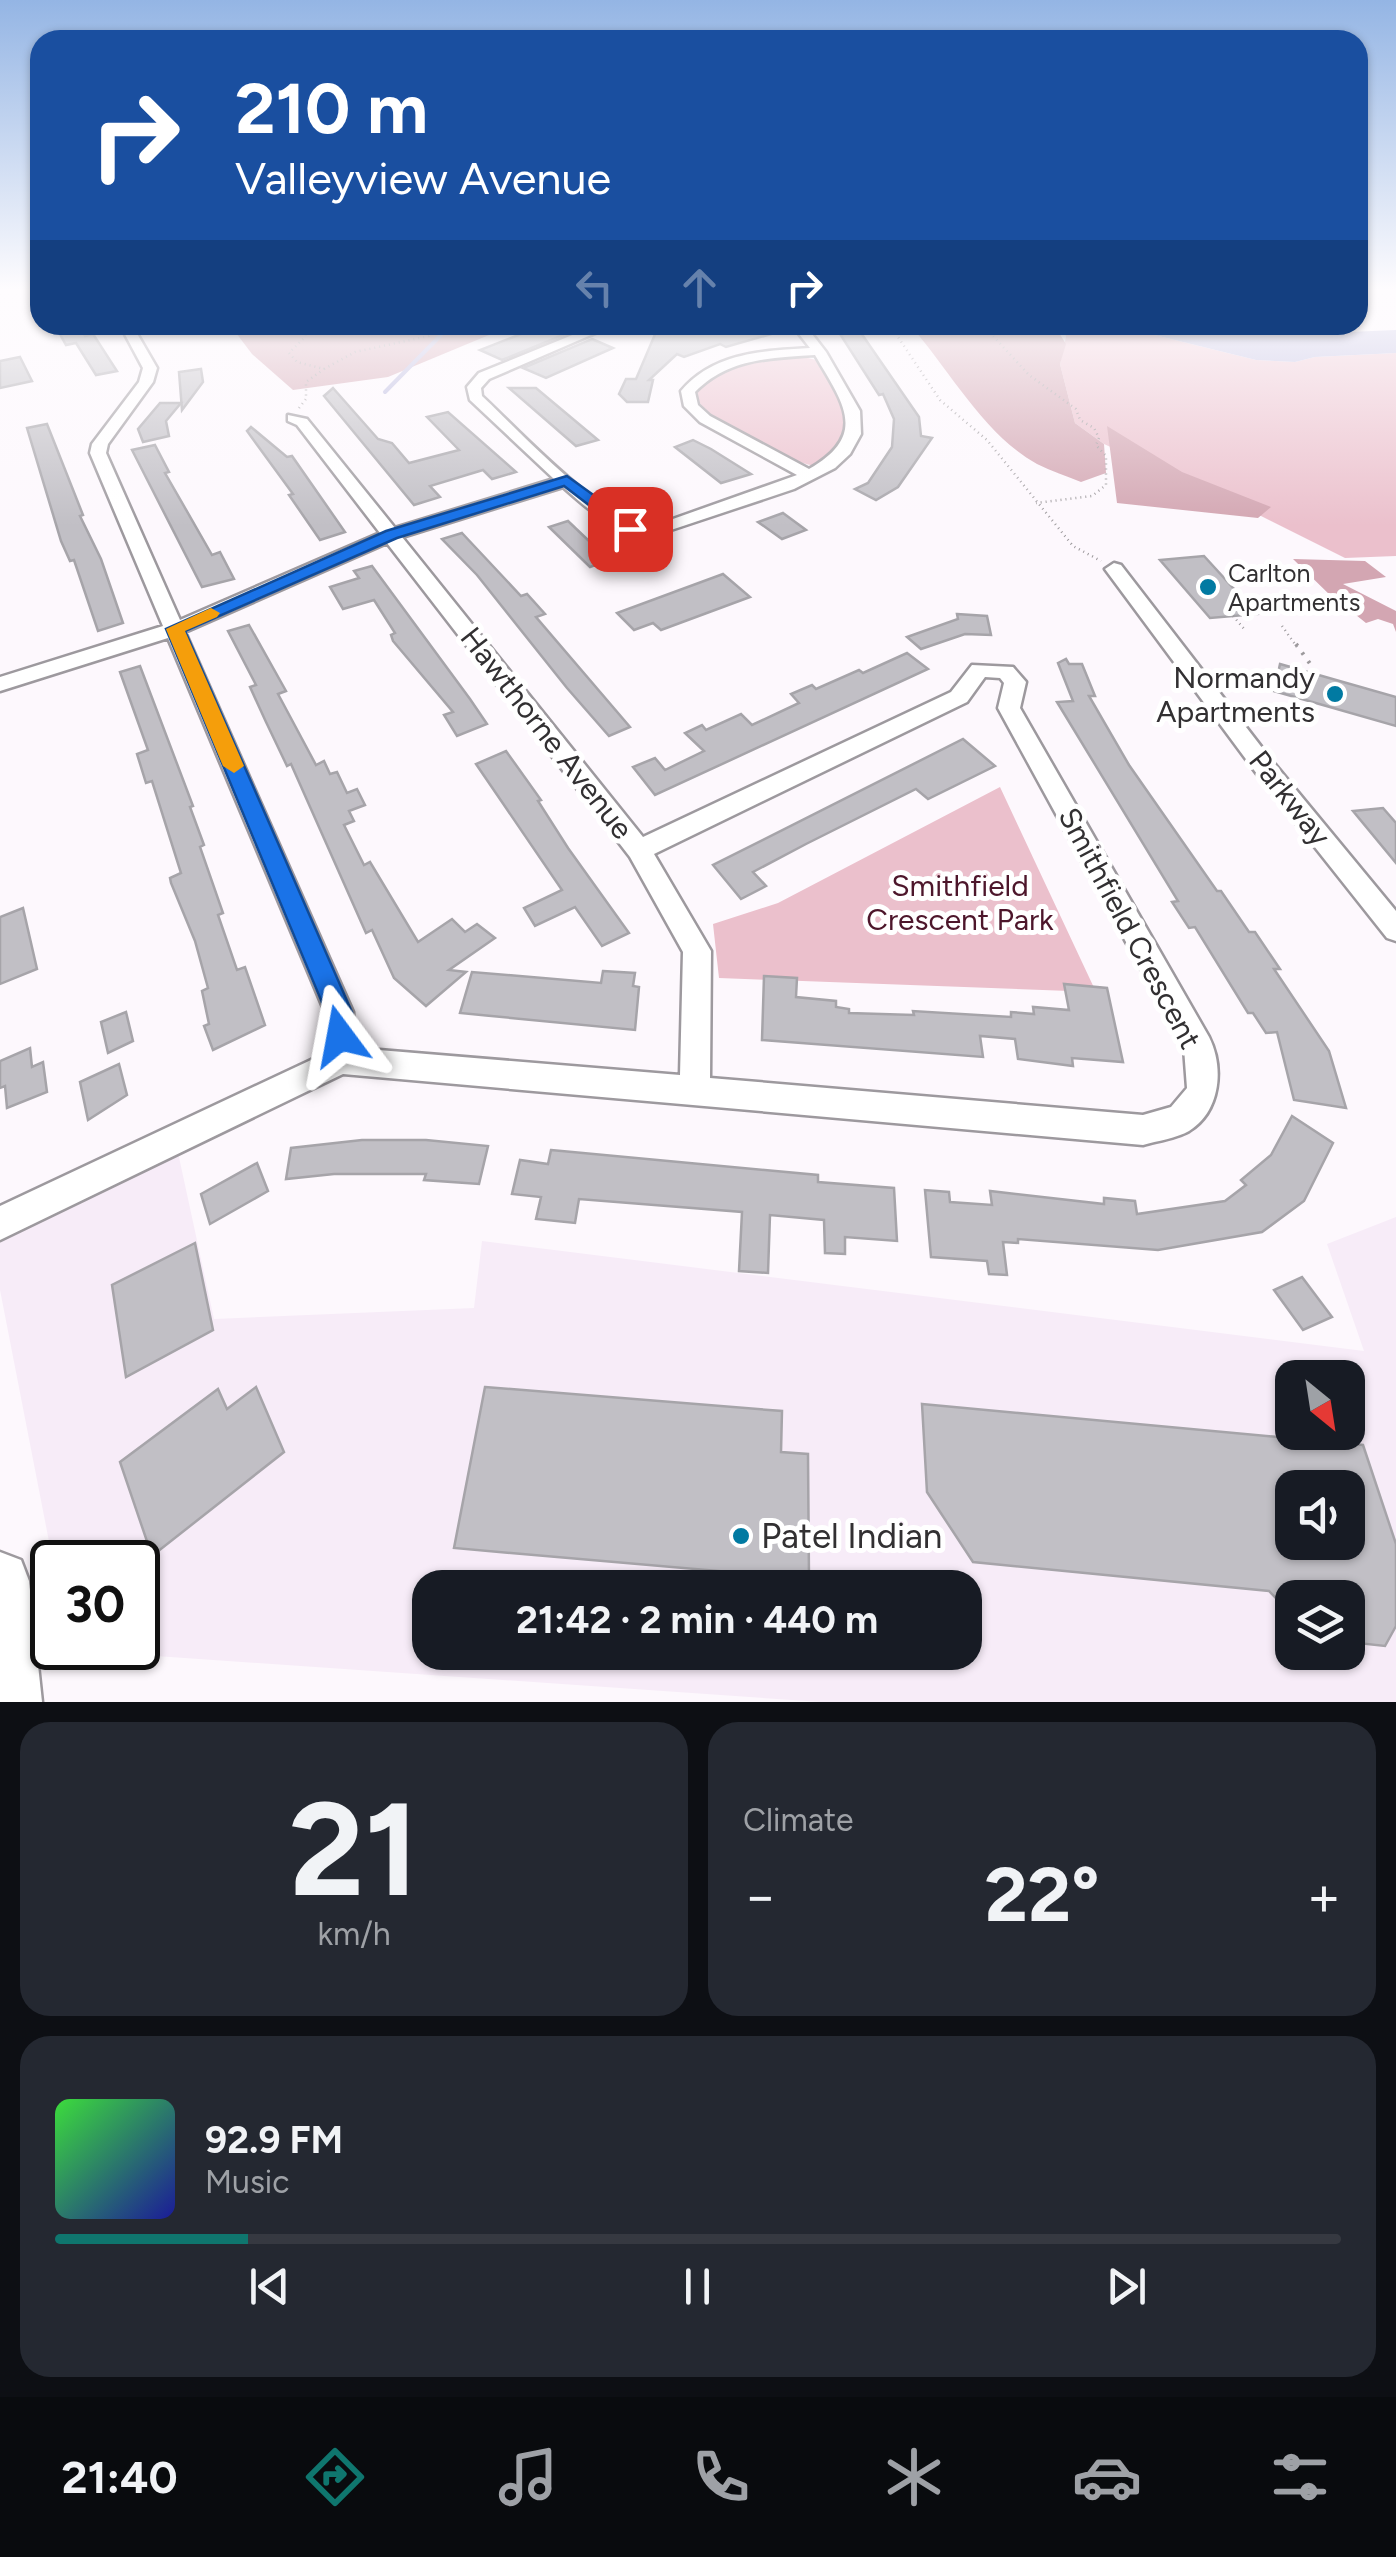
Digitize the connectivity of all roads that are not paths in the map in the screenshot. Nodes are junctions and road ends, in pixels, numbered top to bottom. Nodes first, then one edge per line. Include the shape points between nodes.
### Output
1 (150, 367) edge
2 (505, 367) edge
3 (716, 367) edge
4 (828, 367) edge
5 (292, 418) road end
6 (810, 476) junction
7 (567, 480) junction
8 (392, 534) junction
9 (1114, 569) road end
10 (175, 629) junction
11 (0, 684) edge
12 (639, 850) junction
13 (1396, 930) edge
14 (341, 1060) junction
15 (695, 1092) junction
16 (0, 1222) edge
17 (0, 1581) edge
18 (11, 1702) edge

1 - 10 street via 98,453
2 - 7 street via 484,376 475,397
3 - 6 street via 688,391 691,406
4 - 6 street via 854,412 855,436 836,461
5 - 8 street, Hawthorne Avenue
6 - 7 street via 670,526 630,529
7 - 8 street
8 - 10 street
8 - 12 street, Hawthorne Avenue
9 - 13 street, Parkway
10 - 11 street
10 - 14 street via 339,1012
12 - 15 street, Hawthorne Avenue via 696,951
12 - 15 street, Smithfield Crescent via 958,697 979,670 1006,672 1015,682 1009,708 1199,1046 1202,1092 1181,1119 1143,1130
14 - 15 street
14 - 16 street
17 - 18 main road

